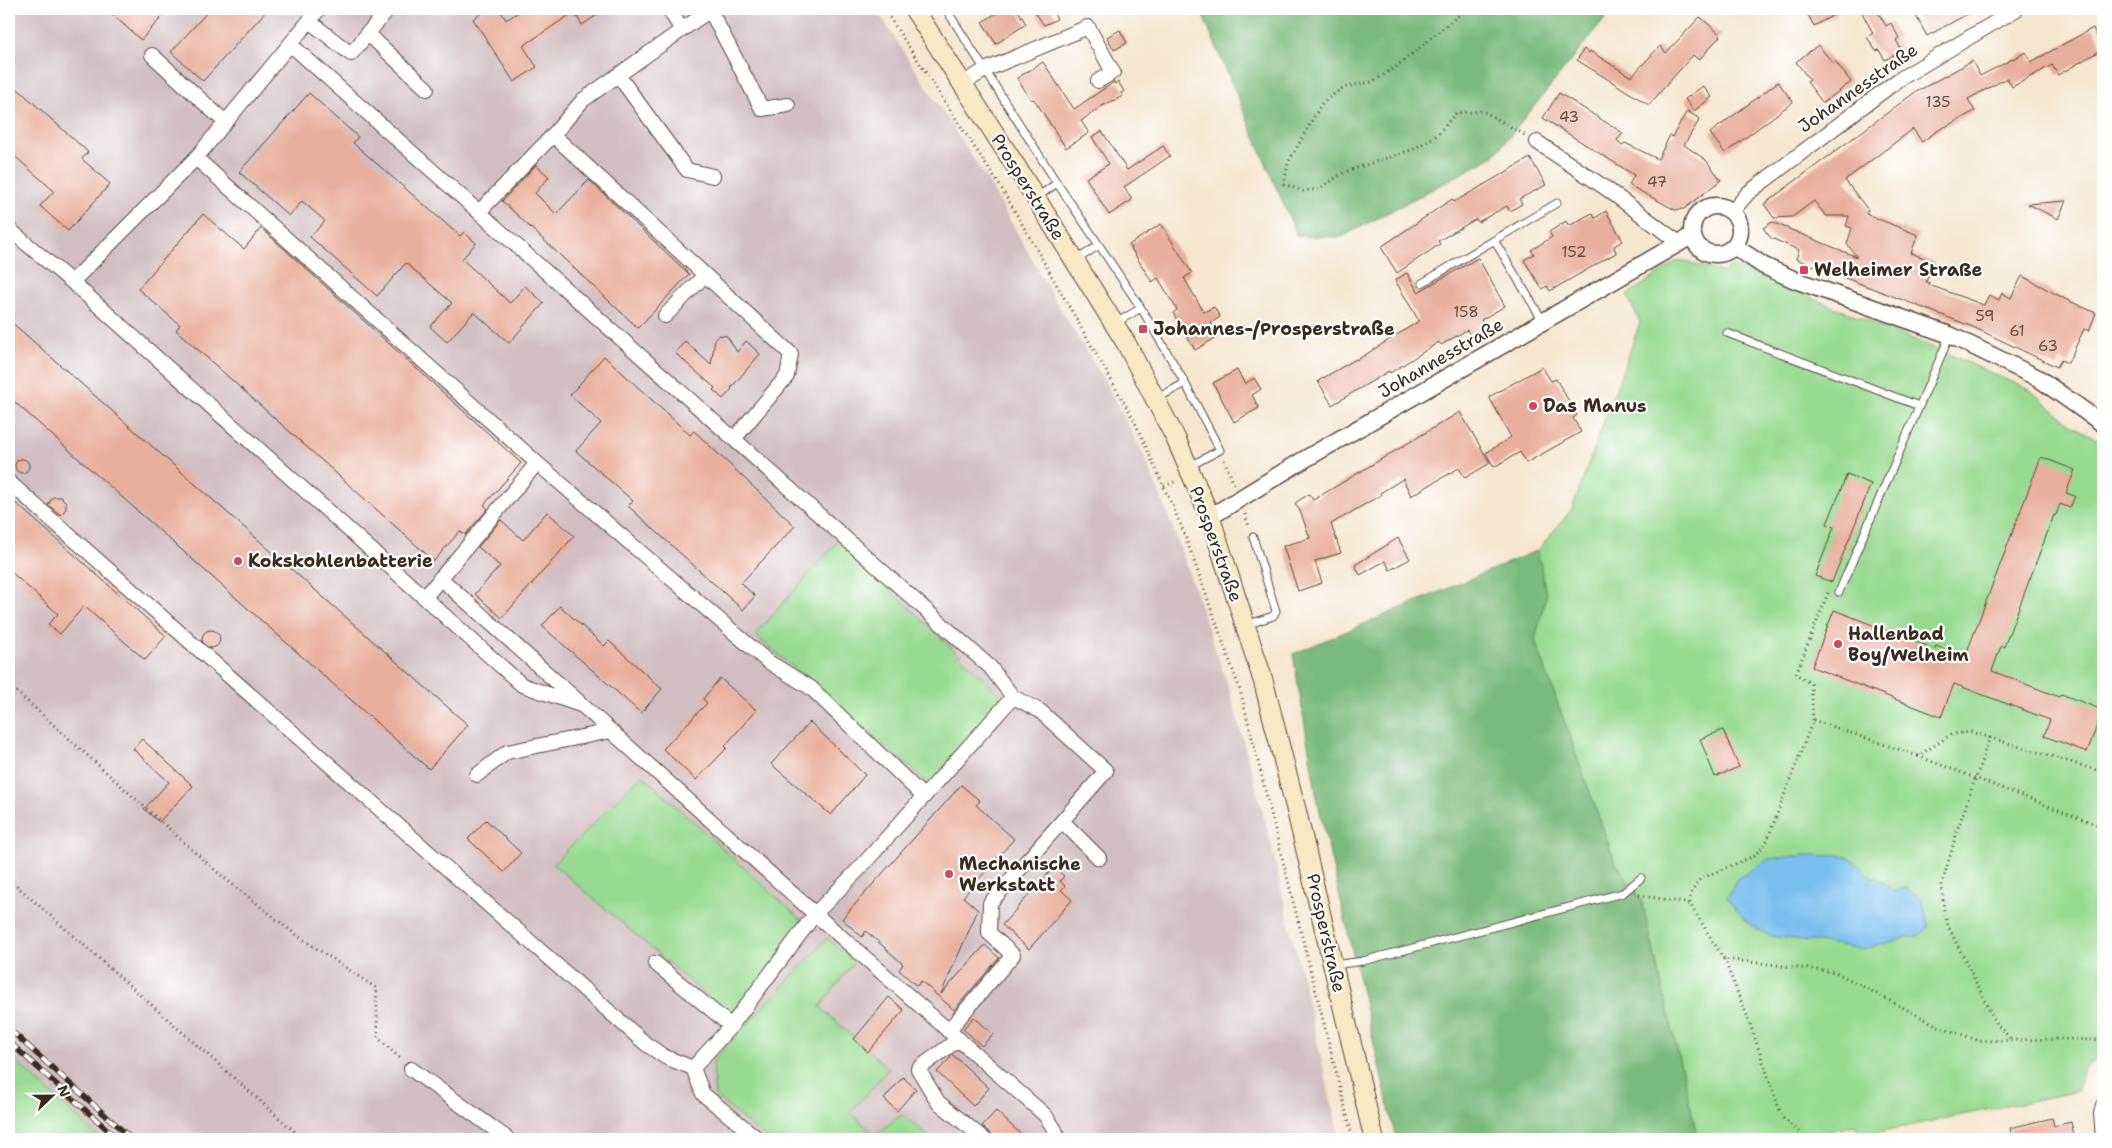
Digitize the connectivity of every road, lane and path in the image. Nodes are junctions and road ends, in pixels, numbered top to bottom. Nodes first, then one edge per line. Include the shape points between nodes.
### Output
1 (319, 9) edge
2 (388, 9) edge
3 (670, 9) edge
4 (711, 9) edge
5 (884, 9) edge
6 (914, 9) edge
7 (946, 9) edge
8 (1466, 9) edge
9 (2018, 9) edge
10 (309, 21) junction
11 (682, 30) junction
12 (367, 33) junction
13 (290, 44) junction
14 (152, 55) dead end
15 (985, 70) junction
16 (618, 75) junction
17 (1098, 81) dead end
18 (962, 84) junction
19 (427, 89) dead end
20 (788, 105) dead end
21 (225, 122) junction
22 (553, 134) junction
23 (1536, 142) joint
24 (196, 158) junction
25 (713, 176) dead end
26 (1058, 183) junction
27 (1036, 198) junction
28 (1557, 203) dead end
29 (479, 212) junction
30 (1732, 212) junction
31 (9, 229) edge
32 (1686, 239) junction
33 (1494, 240) junction
34 (1099, 245) junction
35 (1734, 246) junction
36 (1075, 261) junction
37 (705, 275) junction
38 (1422, 283) dead end
39 (84, 293) junction
40 (1141, 308) junction
41 (665, 316) dead end
42 (1544, 322) junction
43 (1114, 324) junction
44 (1727, 333) dead end
45 (1950, 335) junction
46 (1185, 383) junction
47 (1155, 400) junction
48 (1919, 406) junction
49 (2103, 424) edge
50 (734, 439) junction
51 (537, 463) junction
52 (1188, 467) junction
53 (9, 482) edge
54 (1210, 517) junction
55 (1253, 537) dead end
56 (440, 578) junction
57 (1839, 592) joint
58 (424, 597) junction
59 (1245, 626) junction
60 (9, 685) edge
61 (1013, 697) junction
62 (583, 706) junction
63 (1813, 720) junction
64 (611, 730) junction
65 (1990, 737) junction
66 (1918, 756) junction
67 (2103, 772) edge
68 (477, 775) dead end
69 (1976, 778) junction
70 (924, 797) junction
71 (1063, 822) junction
72 (2103, 827) edge
73 (1099, 858) dead end
74 (1640, 878) dead end
75 (9, 879) edge
76 (1623, 893) junction
77 (1690, 904) junction
78 (815, 914) junction
79 (1724, 959) junction
80 (655, 963) dead end
81 (1333, 965) junction
82 (731, 1026) junction
83 (953, 1035) junction
84 (2103, 1039) edge
85 (2012, 1040) junction
86 (2103, 1051) edge
87 (693, 1068) junction
88 (411, 1069) joint
89 (2103, 1105) edge
90 (2103, 1137) edge
91 (303, 1139) edge
92 (508, 1139) edge
93 (758, 1139) edge
94 (984, 1139) edge
95 (1058, 1139) edge
96 (1352, 1139) edge
97 (1374, 1139) edge
98 (1801, 1139) edge

1 - 10 street
2 - 12 street
3 - 11 street
4 - 11 street
4 - 20 street via 762,109
5 - 96 path via 1002,189 1134,420 1183,530 1240,690
6 - 18 main road, Prosperstraße
7 - 15 lane
8 - 23 path via 1388,72 1372,82 1344,87 1322,103 1288,163 1284,184 1303,191 1319,189 1345,172 1414,149 1437,135 1456,113 1483,111
9 - 30 street, Johannesstraße via 1898,80 1748,193
10 - 12 street via 350,54
10 - 13 street
11 - 16 street
12 - 19 street
13 - 21 street
13 - 29 street
14 - 21 street
15 - 17 street via 1088,27 1113,72
15 - 18 street
15 - 26 lane
16 - 22 street via 583,100
16 - 25 street via 687,170
18 - 27 main road, Prosperstraße
21 - 24 street
22 - 29 street
22 - 37 street
23 - 32 street
24 - 39 street via 72,282
24 - 51 street
26 - 27 lane
26 - 34 lane
27 - 36 main road, Prosperstraße
28 - 33 lane
29 - 50 street
30 - 32 street via 1718,206 1704,210 1694,221
30 - 35 street via 1740,229
31 - 39 street
32 - 35 street via 1710,254 1727,252
32 - 42 street, Johannesstraße
33 - 38 lane
33 - 42 lane
34 - 36 lane
34 - 40 lane
35 - 45 street via 1764,266 1795,280
36 - 43 main road, Prosperstraße
37 - 41 street
37 - 50 street via 791,354 787,376
39 - 58 street
40 - 43 lane
40 - 46 lane
42 - 54 street, Johannesstraße
43 - 47 main road, Prosperstraße
44 - 48 lane
45 - 48 lane
45 - 49 street via 2038,378
46 - 47 lane
46 - 52 lane via 1220,450
47 - 52 main road, Prosperstraße
48 - 57 lane
50 - 61 street via 990,667
51 - 56 street
51 - 70 street via 767,661 811,688
52 - 54 main road, Prosperstraße
53 - 87 street via 646,1044 665,1057
54 - 59 main road, Prosperstraße
55 - 59 lane via 1276,611 1273,616
56 - 58 street
56 - 62 street
57 - 63 path via 1828,591 1796,674 1811,684
58 - 62 street via 522,685
59 - 81 main road, Prosperstraße via 1265,690
60 - 88 path via 217,872 295,934 376,988 378,1038
61 - 70 street
61 - 71 street via 1040,711 1106,771
62 - 64 street
63 - 66 path
63 - 77 path via 1766,843 1754,856 1700,879 1690,895
64 - 68 street via 507,752
64 - 78 street
65 - 66 path via 1971,732 1952,734
65 - 67 path
65 - 69 path
66 - 69 path
69 - 72 path
69 - 85 path via 1942,884 1944,912 1997,1025
70 - 78 street
71 - 73 street
71 - 83 street via 990,903 989,933 1013,955
74 - 76 lane
75 - 91 path
76 - 77 path
76 - 81 lane
77 - 79 path
78 - 82 street
78 - 83 street
79 - 85 path via 1835,972 1938,1026 1980,1041
79 - 98 path via 1782,1117 1800,1134
80 - 82 street
81 - 97 main road, Prosperstraße
82 - 87 street
83 - 94 street via 918,1069 938,1102
83 - 95 street via 1045,1115
84 - 85 path
84 - 86 path
87 - 93 street via 703,1094
88 - 92 street
89 - 90 street

